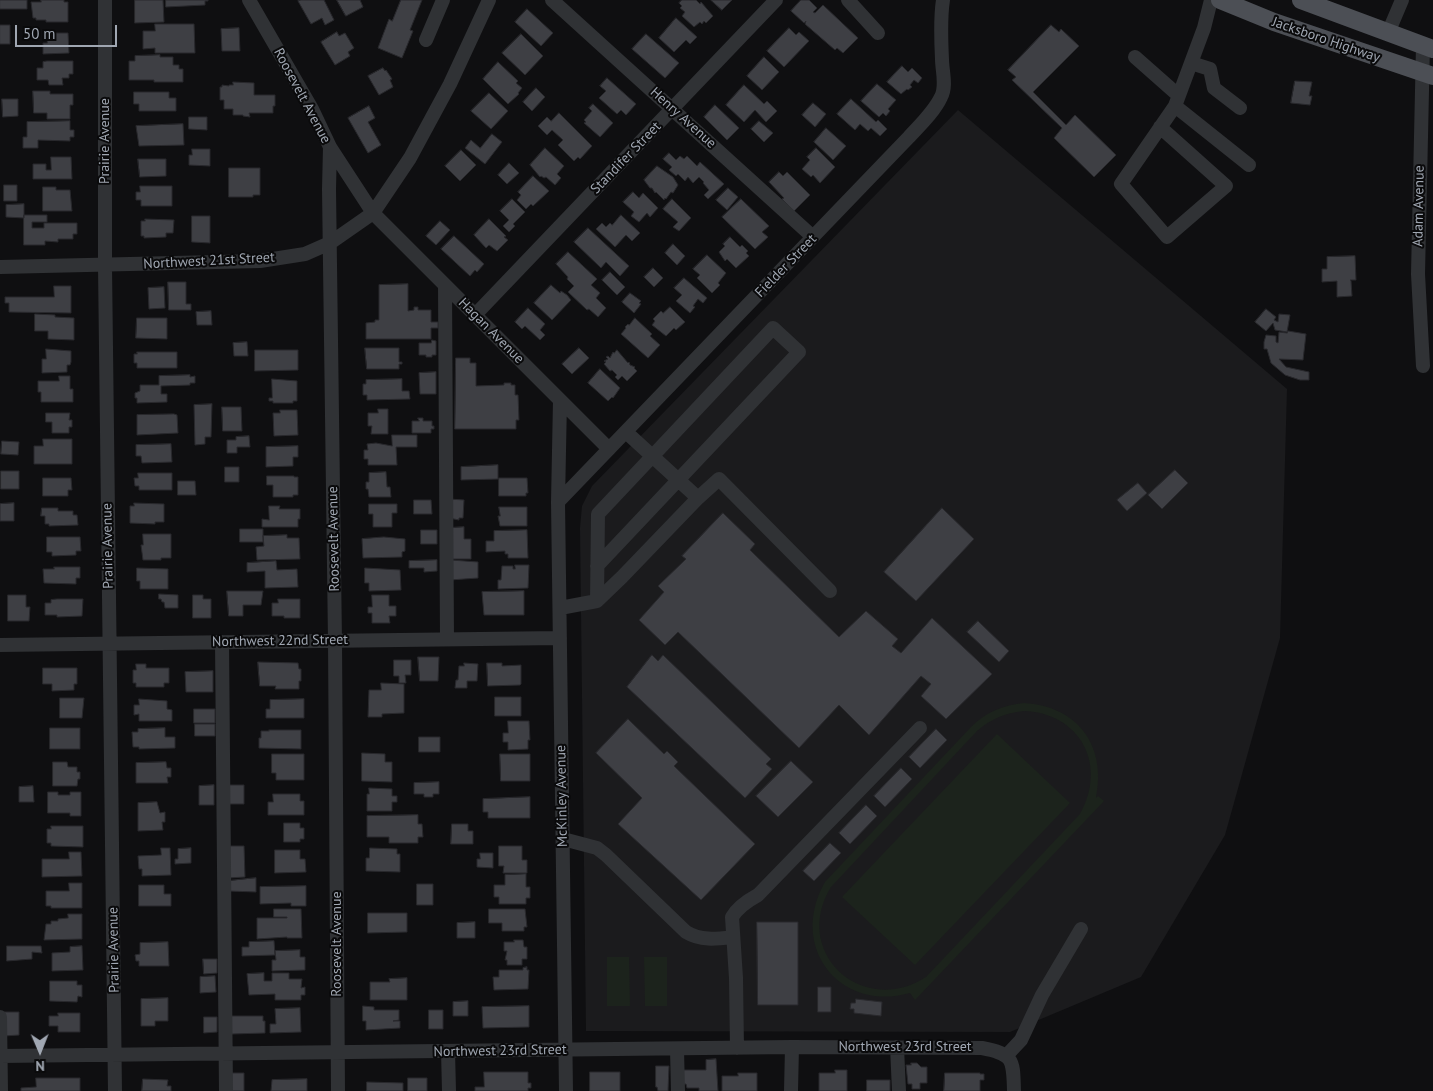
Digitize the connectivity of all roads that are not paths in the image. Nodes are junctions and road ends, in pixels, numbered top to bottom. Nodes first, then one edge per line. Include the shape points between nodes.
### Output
1 (106, 0) edge
2 (443, 0) edge
3 (489, 0) edge
4 (552, 0) edge
5 (776, 0) edge
6 (848, 0) edge
7 (943, 0) edge
8 (1211, 0) edge
9 (1220, 0) edge
10 (1300, 0) edge
11 (1402, 0) edge
12 (252, 2) edge
13 (878, 33) dead end
14 (1388, 33) junction
15 (426, 40) dead end
16 (1428, 47) edge
17 (1135, 56) dead end
18 (1191, 63) junction
19 (1428, 74) edge
20 (1176, 101) junction
21 (1240, 108) dead end
22 (672, 109) junction
23 (1160, 128) junction
24 (330, 147) junction
25 (1249, 165) dead end
26 (373, 213) junction
27 (813, 237) junction
28 (330, 242) junction
29 (105, 266) junction
30 (0, 267) edge
31 (445, 285) junction
32 (475, 315) junction
33 (1423, 366) dead end
34 (560, 400) junction
35 (626, 432) junction
36 (610, 449) junction
37 (652, 456) junction
38 (678, 480) junction
39 (698, 498) junction
40 (558, 502) junction
41 (597, 566) junction
42 (830, 591) dead end
43 (597, 601) junction
44 (560, 608) junction
45 (560, 638) junction
46 (447, 639) junction
47 (335, 640) junction
48 (222, 642) junction
49 (109, 644) junction
50 (0, 645) edge
51 (920, 728) dead end
52 (563, 839) junction
53 (1080, 929) dead end
54 (733, 938) junction
55 (0, 1016) edge
56 (792, 1047) junction
57 (897, 1047) junction
58 (677, 1048) junction
59 (737, 1048) junction
60 (565, 1050) junction
61 (448, 1051) junction
62 (337, 1052) junction
63 (1003, 1053) junction
64 (226, 1054) junction
65 (115, 1055) junction
66 (0, 1056) edge
67 (1, 1091) edge
68 (115, 1091) edge
69 (226, 1091) edge
70 (338, 1091) edge
71 (449, 1091) edge
72 (566, 1091) edge
73 (678, 1091) edge
74 (791, 1091) edge
75 (899, 1091) edge
76 (1014, 1091) edge

1 - 29 street, Prairie Avenue
2 - 15 street
3 - 26 street, Northwest 21st Street via 410,158
4 - 22 street, Henry Avenue
5 - 22 street, Standifer Street
6 - 13 street
7 - 27 street, Fielder Street via 942,96 909,137
8 - 18 street
9 - 19 main road, Jacksboro Highway via 1274,22
10 - 14 main road, Jacksboro Highway
11 - 14 street
12 - 24 street, Roosevelt Avenue
14 - 16 main road, Jacksboro Highway
16 - 19 street, Adam Avenue
17 - 20 street
18 - 20 street
18 - 21 street via 1210,69 1214,88
19 - 33 street, Adam Avenue via 1418,274
20 - 23 street
20 - 25 street
22 - 27 street, Henry Avenue
22 - 32 street, Standifer Street
23 - 23 street via 1121,184 1167,236 1226,186
24 - 26 street, Hagan Avenue
24 - 28 street, Roosevelt Avenue
26 - 28 street, Northwest 21st Street
26 - 31 street, Hagan Avenue
27 - 35 street, Fielder Street
28 - 29 street, Northwest 21st Street via 304,254 260,261
28 - 47 street, Roosevelt Avenue
29 - 30 street, Northwest 21st Street
29 - 49 street, Prairie Avenue
31 - 32 street, Hagan Avenue
31 - 46 street
32 - 34 street, Hagan Avenue
34 - 36 street, Hagan Avenue
34 - 40 street, McKinley Avenue
35 - 36 street, Fielder Street
35 - 37 street
36 - 40 street, Fielder Street
37 - 38 street
37 - 38 street via 773,328 793,346 799,352
37 - 41 street via 598,514
38 - 39 street
38 - 41 street
39 - 42 street via 719,479
39 - 43 street
40 - 44 street, McKinley Avenue
41 - 43 street
43 - 44 street
44 - 45 street, McKinley Avenue
45 - 46 street, Northwest 22nd Street
45 - 52 street, McKinley Avenue
46 - 47 street, Northwest 22nd Street
47 - 48 street, Northwest 22nd Street
47 - 62 street, Roosevelt Avenue
48 - 49 street, Northwest 22nd Street
48 - 64 street
49 - 50 street, Northwest 22nd Street
49 - 65 street, Prairie Avenue
51 - 54 street via 758,895 736,910 732,917
52 - 54 street via 597,848 695,938
52 - 60 street, McKinley Avenue
53 - 63 street via 1042,995 1021,1040
54 - 59 street
55 - 66 street
56 - 57 street, Northwest 23rd Street
56 - 59 street, Northwest 23rd Street
56 - 74 street
57 - 63 street, Northwest 23rd Street via 982,1048
57 - 75 street
58 - 59 street, Northwest 23rd Street
58 - 60 street, Northwest 23rd Street
58 - 73 street
60 - 61 street, Northwest 23rd Street
60 - 72 street, McKinley Avenue
61 - 62 street, Northwest 23rd Street
61 - 71 street
62 - 64 street, Northwest 23rd Street
62 - 70 street, Roosevelt Avenue
63 - 76 street via 1014,1065
64 - 65 street, Northwest 23rd Street
64 - 69 street
65 - 66 street, Northwest 23rd Street
65 - 68 street, Prairie Avenue
66 - 67 street

